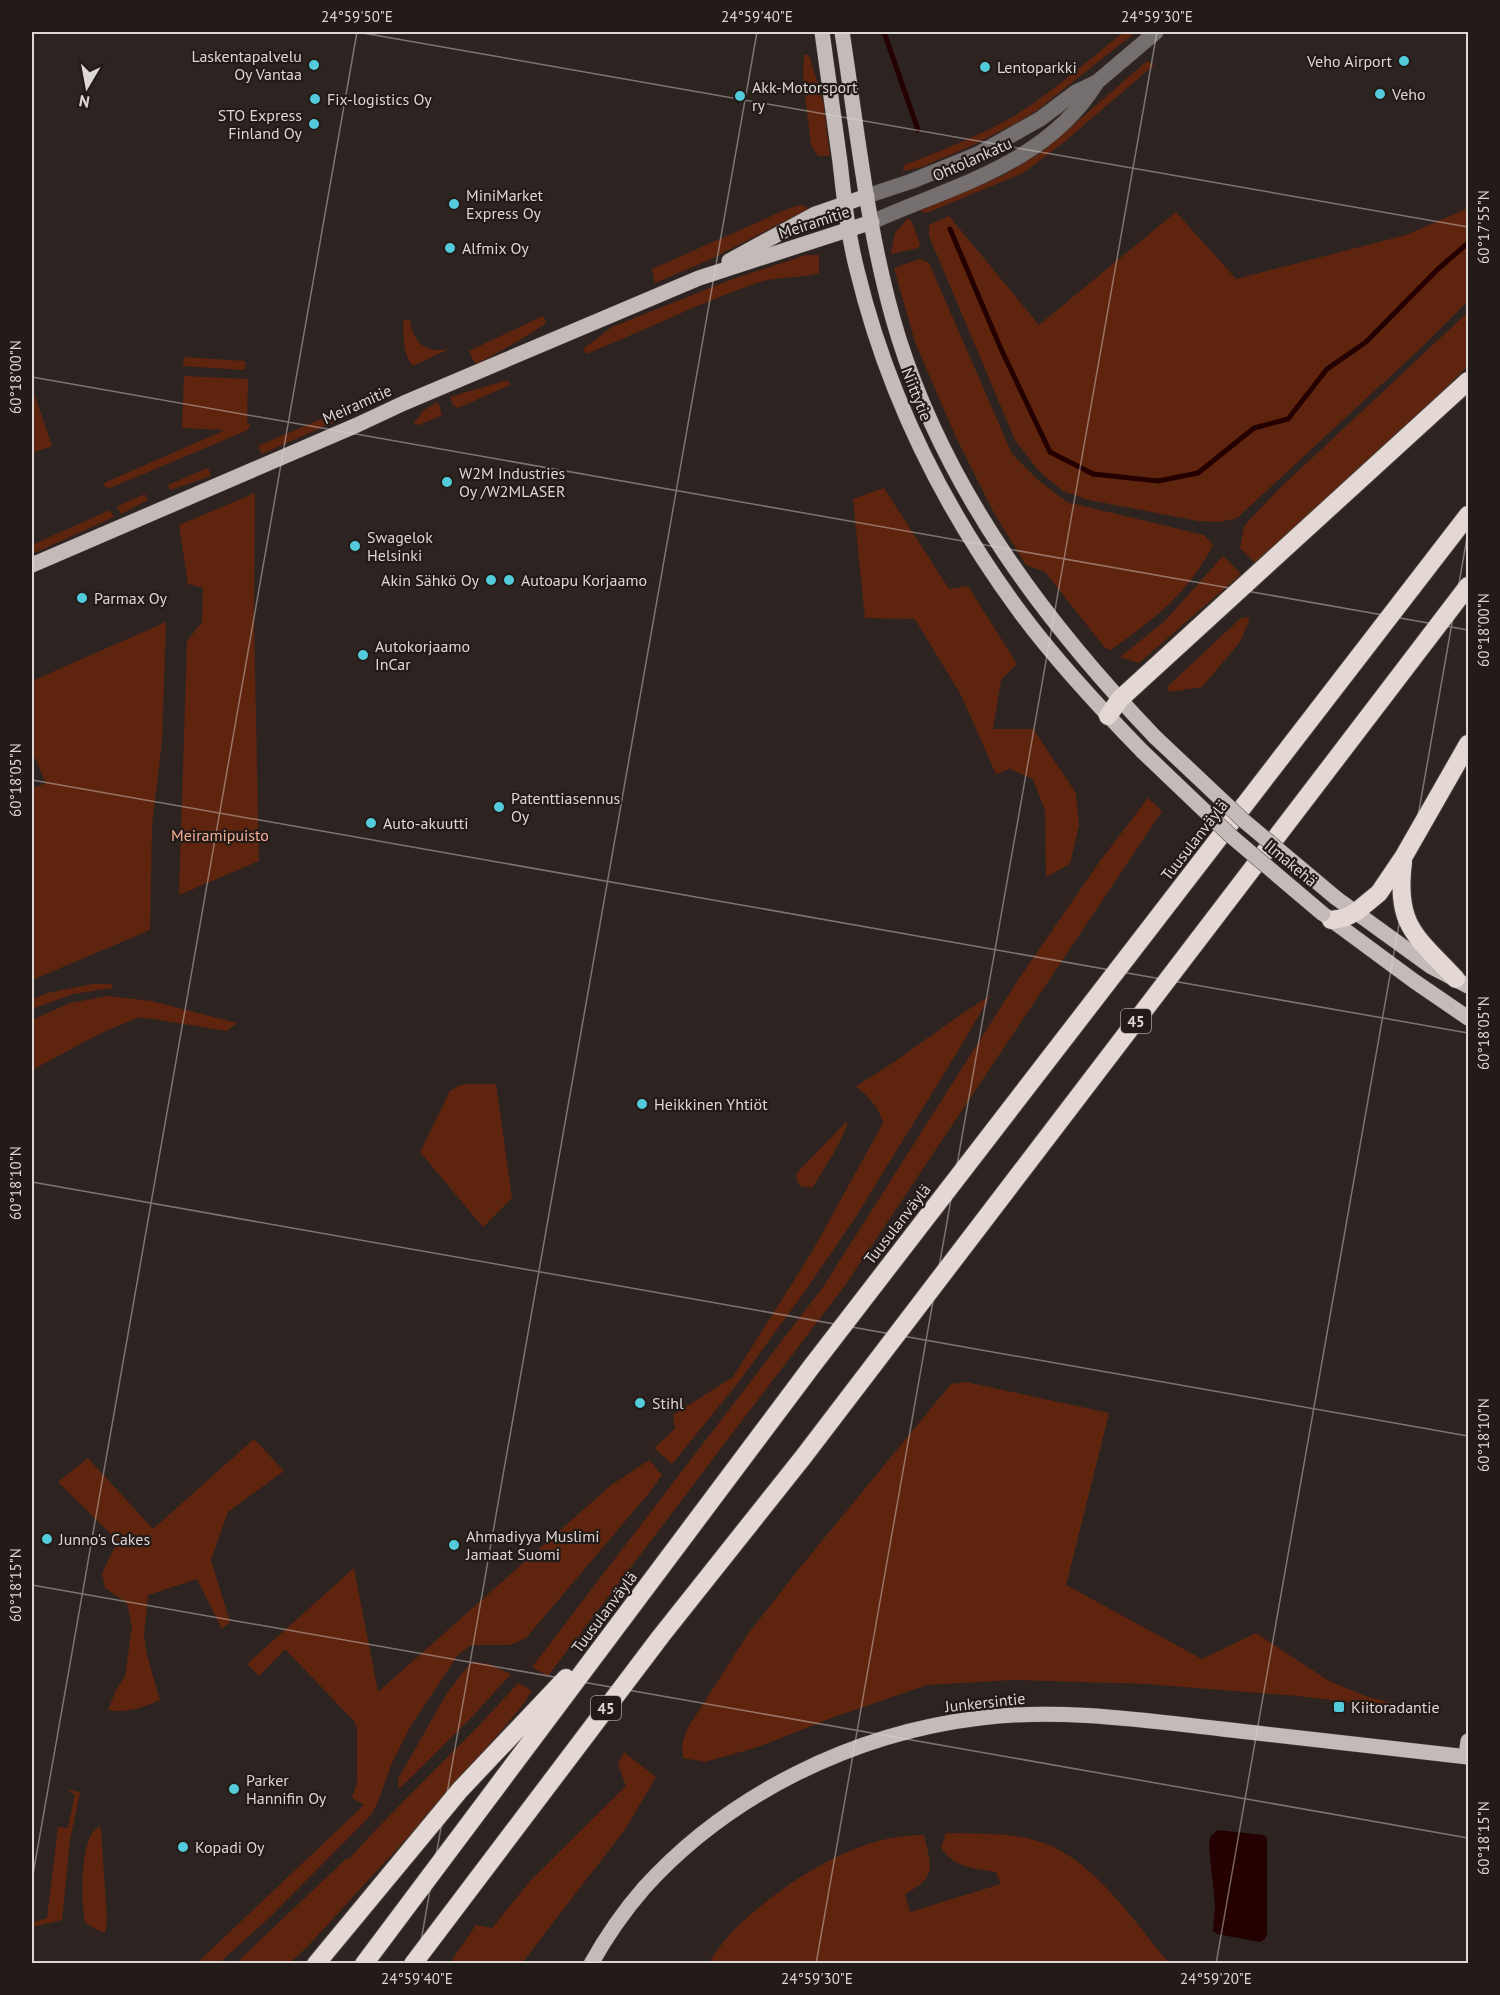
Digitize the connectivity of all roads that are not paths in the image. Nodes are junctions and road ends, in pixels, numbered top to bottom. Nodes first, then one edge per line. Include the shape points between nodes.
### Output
1 (822, 32) edge
2 (842, 32) edge
3 (1156, 32) edge
4 (1097, 82) junction
5 (867, 196) junction
6 (845, 204) junction
7 (872, 222) junction
8 (849, 230) junction
9 (699, 278) junction
10 (1468, 381) edge
11 (1468, 515) edge
12 (32, 565) edge
13 (1468, 586) edge
14 (1120, 699) junction
15 (1108, 716) junction
16 (1468, 744) edge
17 (1404, 856) junction
18 (1356, 912) junction
19 (1327, 917) junction
20 (1462, 982) edge
21 (1468, 1018) edge
22 (631, 1609) junction
23 (1468, 1751) edge
24 (317, 1961) edge
25 (364, 1964) edge
26 (413, 1964) edge
27 (591, 1964) edge

1 - 6 main road, Niittytie
2 - 5 main road, Niittytie
3 - 4 street, Ohtolankatu
4 - 5 street, Ohtolankatu via 978,154
4 - 7 street, Ohtolankatu via 1085,102 1026,154 1000,169
5 - 6 main road, Meiramitie
5 - 7 main road, Niittytie
6 - 8 main road, Niittytie
6 - 9 main road, Meiramitie via 815,214
7 - 8 main road, Meiramitie
7 - 14 main road, Niittytie via 900,340 944,452 999,546 1035,598
8 - 9 main road, Meiramitie
8 - 15 main road, Niittytie via 876,340 927,463 1020,612
9 - 12 main road, Meiramitie
10 - 14 highway
11 - 22 highway, Tuusulanväylä / 45 via 812,1366
13 - 26 highway, 45
14 - 15 highway
14 - 18 main road, Ilmakehä, bridge via 1243,820
15 - 19 main road, Ilmakehä, bridge via 1231,836
16 - 17 highway
17 - 18 highway via 1379,893
17 - 20 highway via 1402,908 1424,946
18 - 19 highway via 1344,918
18 - 20 main road, Ilmakehä via 1430,966
19 - 21 main road, Ilmakehä
22 - 24 highway via 460,1790
22 - 25 highway, Tuusulanväylä / 45
23 - 27 main road, Junkersintie via 1118,1717 980,1718 917,1729 849,1750 793,1775 731,1813 696,1839 644,1888

